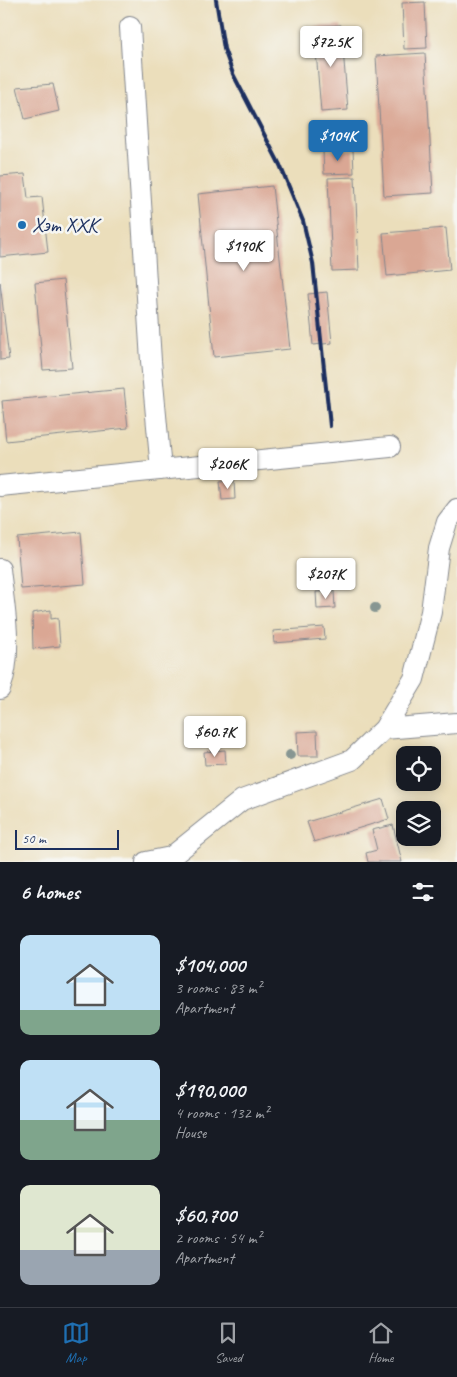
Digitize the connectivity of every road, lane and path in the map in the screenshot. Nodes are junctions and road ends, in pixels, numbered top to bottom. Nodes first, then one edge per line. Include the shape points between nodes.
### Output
1 (130, 27) dead end
2 (390, 447) dead end
3 (161, 470) junction
4 (0, 486) edge
5 (457, 509) edge
6 (0, 569) edge
7 (0, 689) edge
8 (457, 723) edge
9 (384, 728) junction
10 (146, 862) edge

1 - 3 street
2 - 3 street
3 - 4 street
5 - 9 street via 447,522 439,548 431,612 414,679
6 - 7 street via 7,653
8 - 9 street
9 - 10 street via 352,760 242,800 171,857

